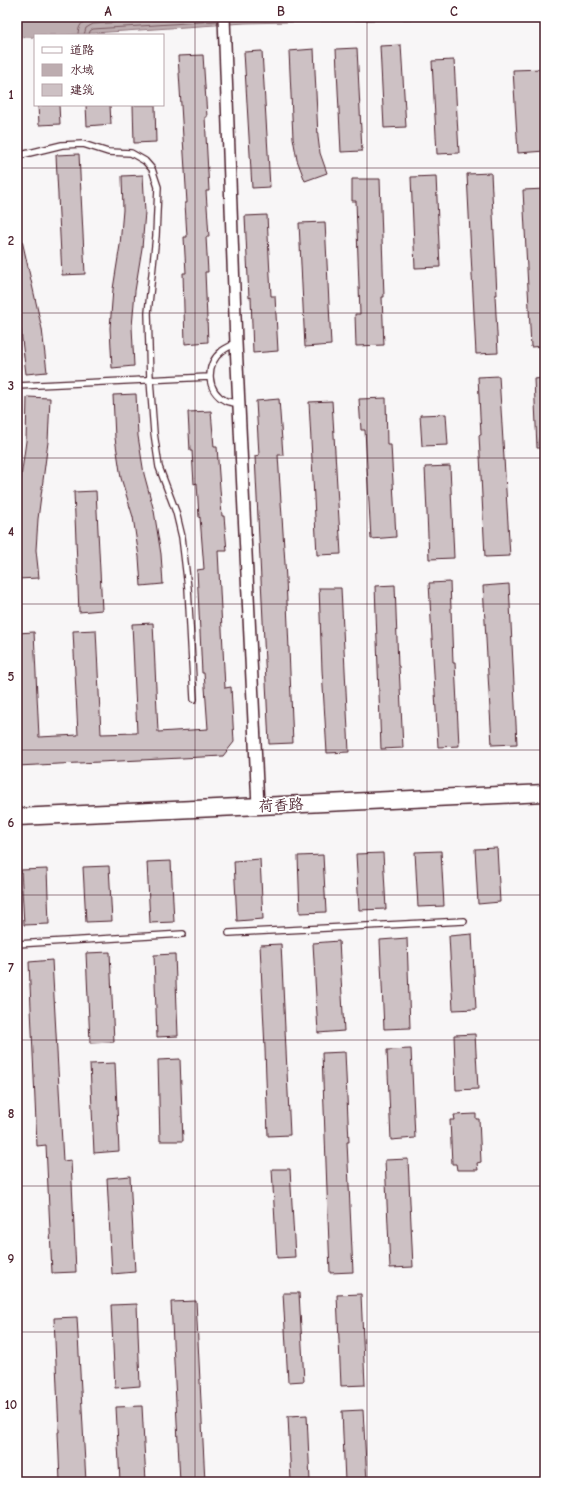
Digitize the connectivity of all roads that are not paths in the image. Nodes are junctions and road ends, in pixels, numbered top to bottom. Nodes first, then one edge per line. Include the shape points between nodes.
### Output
1 (224, 22) edge
2 (17, 156) edge
3 (236, 343) junction
4 (209, 378) junction
5 (150, 380) junction
6 (17, 386) edge
7 (238, 404) junction
8 (194, 699) dead end
9 (545, 793) edge
10 (258, 806) junction
11 (17, 817) edge
12 (464, 921) dead end
13 (229, 933) dead end
14 (183, 934) dead end
15 (17, 944) edge

1 - 3 street
2 - 5 lane via 62,145 83,144 108,152 131,153 145,161 152,169 158,187 148,313
3 - 4 lane via 222,351 213,361
3 - 7 street
4 - 5 lane
4 - 7 lane via 216,392 225,400
5 - 6 lane
5 - 8 lane via 159,467 176,512 182,537 188,588
7 - 10 street
9 - 10 street, 荷香路
10 - 11 street, 荷香路
12 - 13 lane
14 - 15 lane

